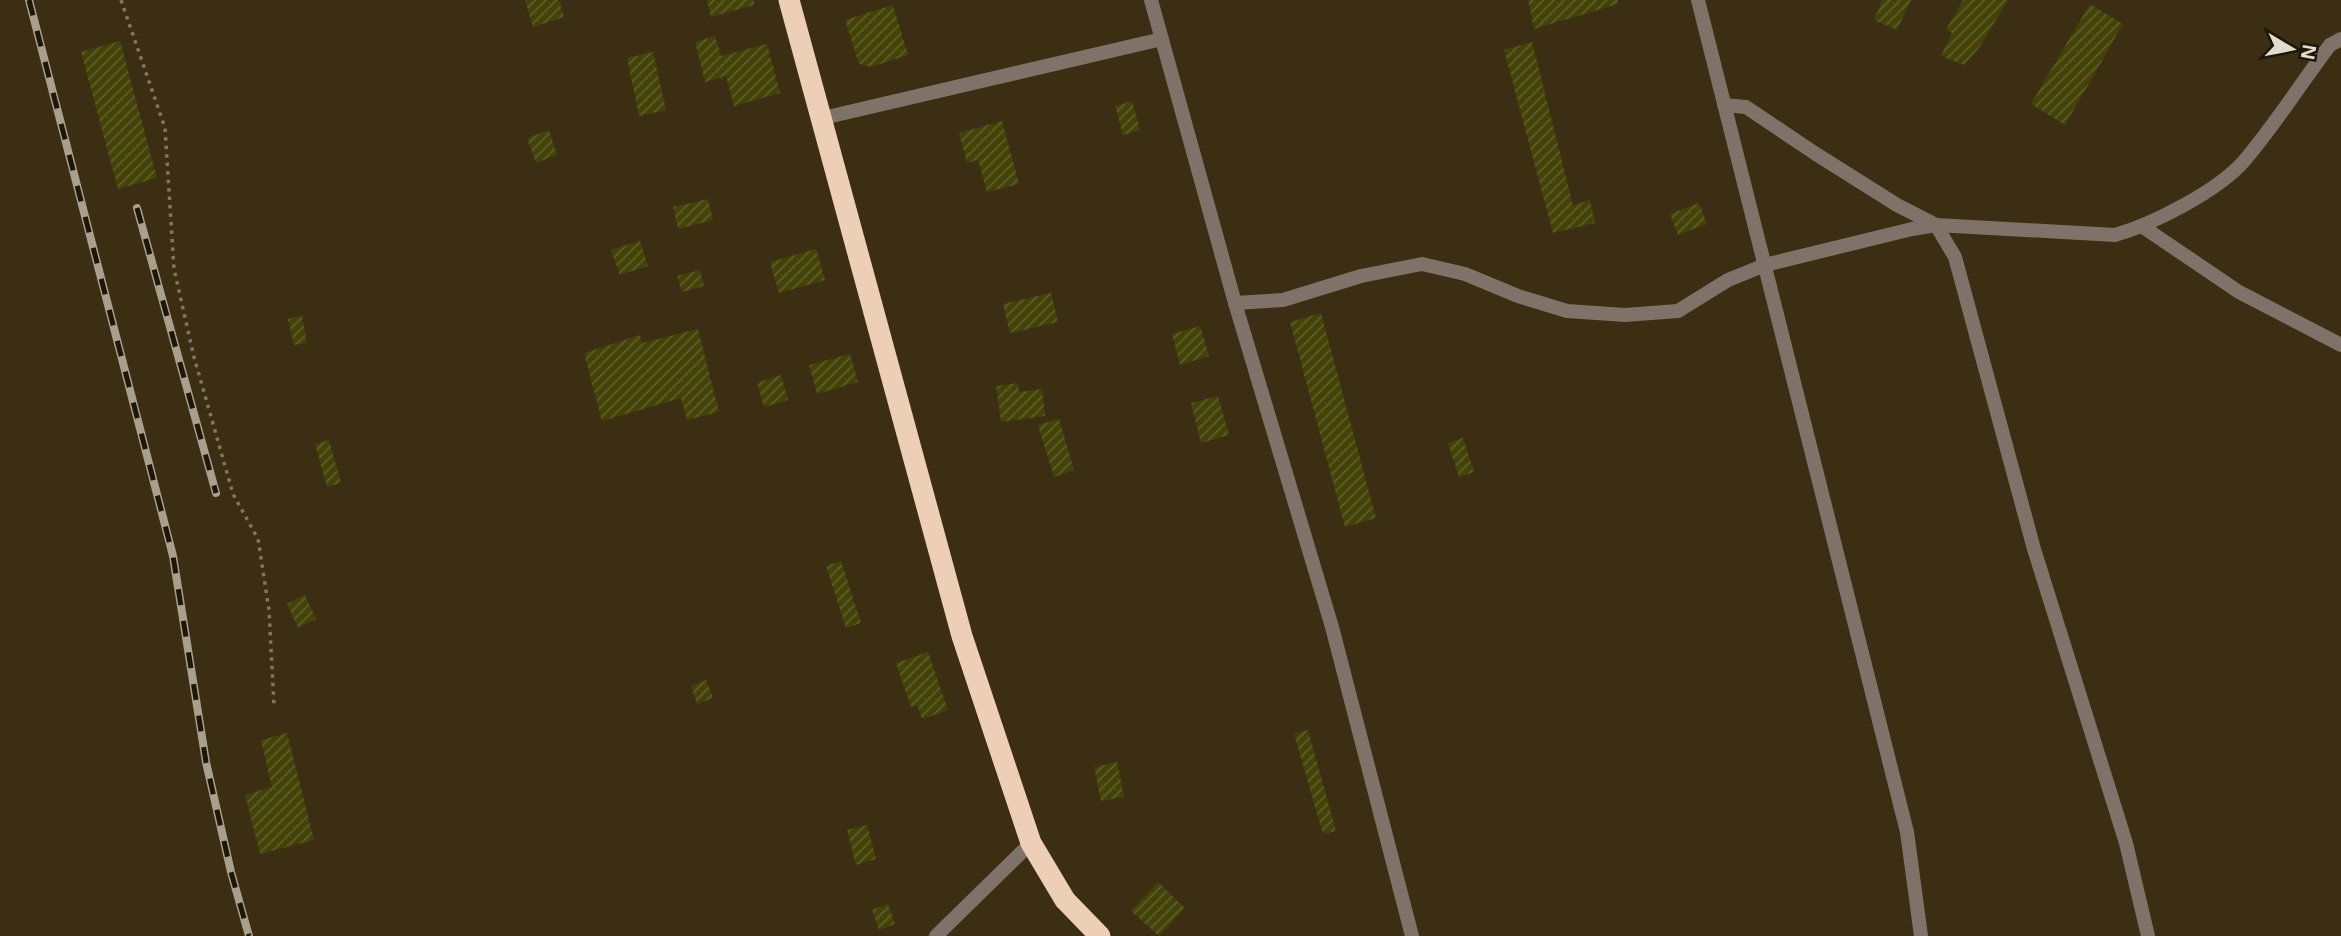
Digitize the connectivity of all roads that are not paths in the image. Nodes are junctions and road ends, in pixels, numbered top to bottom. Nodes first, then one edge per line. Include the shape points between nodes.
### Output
1 (789, 0) edge
2 (1152, 0) edge
3 (1698, 0) edge
4 (1162, 39) junction
5 (2341, 39) edge
6 (1724, 105) junction
7 (823, 118) junction
8 (1936, 225) junction
9 (2143, 227) junction
10 (1765, 265) junction
11 (1235, 303) junction
12 (2341, 345) edge
13 (1031, 843) junction
14 (936, 936) edge
15 (1100, 936) edge
16 (1412, 936) edge
17 (1921, 936) edge
18 (2148, 936) edge

1 - 7 highway
2 - 4 street
3 - 6 street
4 - 7 street
4 - 11 street
5 - 9 street via 2330,45 2242,163
6 - 8 street via 1746,107 1815,155
6 - 10 street
7 - 13 highway via 962,636
8 - 9 street via 2115,235
8 - 10 street
8 - 18 street via 1955,257 2034,549 2126,843
9 - 12 street via 2239,292
10 - 11 street via 1728,280 1678,311 1625,315 1567,311 1465,274 1422,264 1361,275 1283,300
10 - 17 street via 1907,832
11 - 16 street via 1332,627
13 - 14 street
13 - 15 highway via 1065,900

